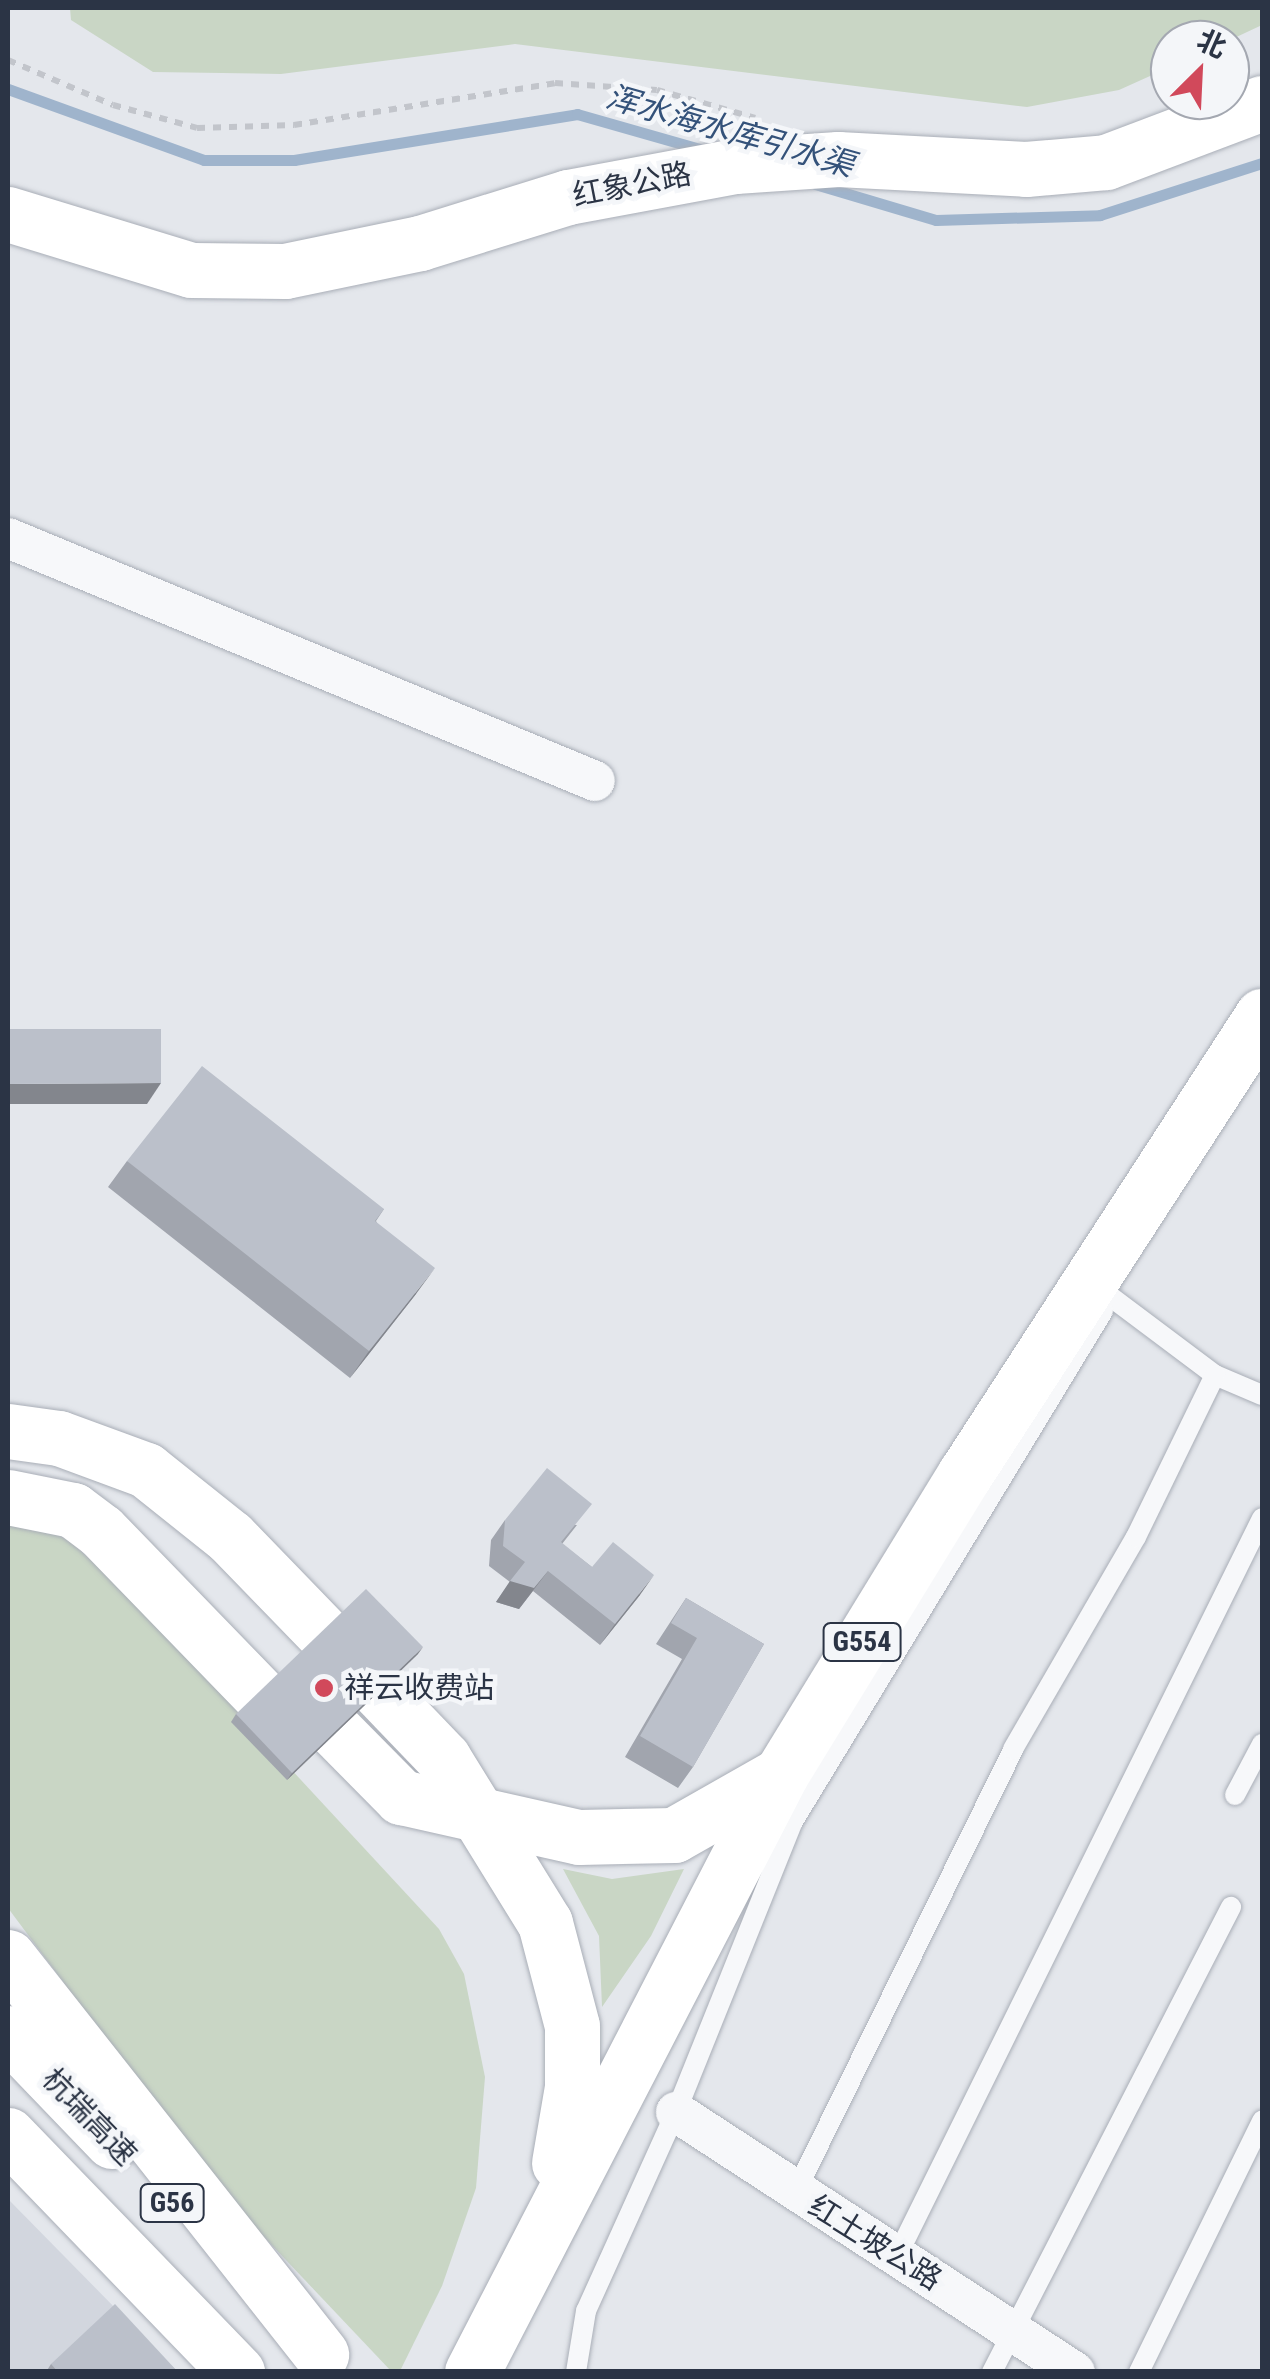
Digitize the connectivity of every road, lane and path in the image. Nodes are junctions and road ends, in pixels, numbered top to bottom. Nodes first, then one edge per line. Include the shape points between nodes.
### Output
1 (8, 60) edge
2 (1262, 103) edge
3 (779, 142) junction
4 (8, 214) edge
5 (8, 538) edge
6 (595, 780) dead end
7 (1262, 1016) edge
8 (1104, 1284) junction
9 (1214, 1375) junction
10 (1262, 1395) edge
11 (8, 1431) edge
12 (8, 1496) edge
13 (1262, 1518) edge
14 (328, 1681) junction
15 (1262, 1744) edge
16 (781, 1774) junction
17 (1236, 1794) dead end
18 (478, 1812) junction
19 (1231, 1907) dead end
20 (8, 1957) edge
21 (8, 2034) edge
22 (676, 2112) junction
23 (1262, 2120) edge
24 (8, 2134) edge
25 (795, 2192) junction
26 (551, 2211) junction
27 (897, 2256) junction
28 (1014, 2332) junction
29 (330, 2363) edge
30 (237, 2372) edge
31 (472, 2372) edge
32 (576, 2372) edge
33 (992, 2372) edge
34 (1074, 2372) edge
35 (1139, 2372) edge

1 - 3 path via 113,106 197,128 294,125 556,83 658,90
2 - 3 main road, 红象公路 via 1138,153 1069,168
3 - 4 main road, 红象公路 via 420,244 285,272 172,266
5 - 6 street
7 - 8 main road, G554
8 - 9 lane
8 - 16 main road, G554
8 - 22 lane via 792,1823
9 - 10 lane
9 - 25 lane via 1136,1537 1013,1749
11 - 14 main road via 119,1456
12 - 14 main road via 117,1524
13 - 27 lane
14 - 18 main road via 401,1797
14 - 18 main road via 464,1737
15 - 17 lane
16 - 18 main road via 710,1819 655,1839 579,1837
16 - 26 main road, G554
18 - 26 main road via 545,1923 568,1998 572,2087
19 - 28 lane
20 - 29 main road
21 - 29 main road, 杭瑞高速 / G56
22 - 25 street, 红土坡公路
22 - 32 lane via 586,2312
23 - 35 lane
24 - 30 main road, G56
25 - 27 street, 红土坡公路
26 - 31 main road, G554
27 - 28 street, 红土坡公路
28 - 33 lane
28 - 34 street, 红土坡公路

